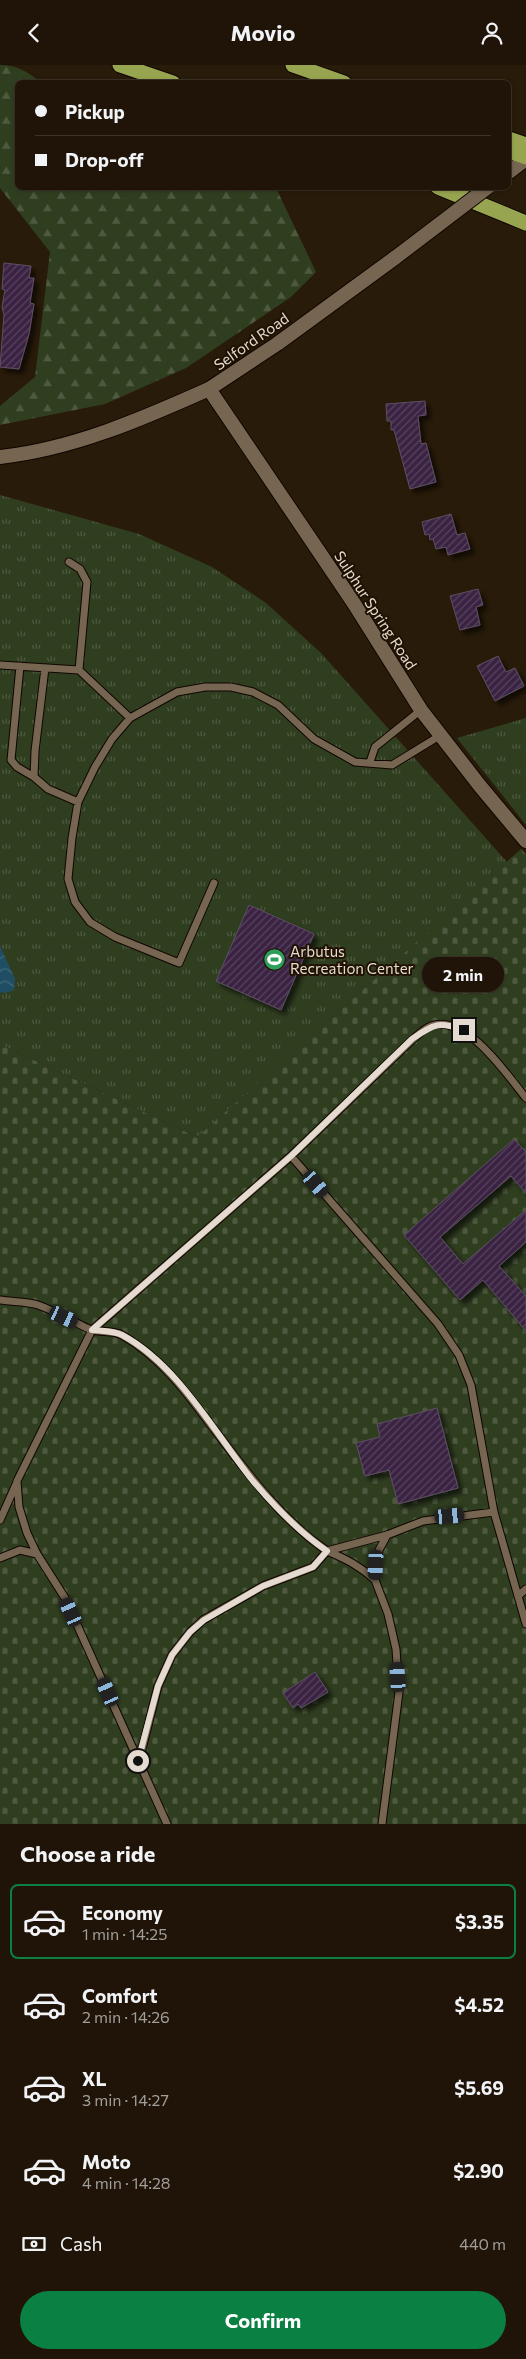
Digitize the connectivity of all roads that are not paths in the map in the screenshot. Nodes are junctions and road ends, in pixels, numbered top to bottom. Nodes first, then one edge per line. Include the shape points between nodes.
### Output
1 (120, 65) edge
2 (132, 65) edge
3 (292, 65) edge
4 (166, 80) edge
5 (168, 80) edge
6 (328, 80) edge
7 (335, 80) edge
8 (511, 140) edge
9 (526, 145) edge
10 (511, 152) edge
11 (526, 158) edge
12 (511, 170) edge
13 (445, 190) edge
14 (484, 190) edge
15 (526, 223) edge
16 (209, 389) junction
17 (0, 457) edge
18 (68, 562) dead end
19 (0, 665) edge
20 (20, 666) junction
21 (45, 668) junction
22 (78, 670) junction
23 (421, 710) junction
24 (130, 718) junction
25 (441, 735) junction
26 (370, 762) junction
27 (34, 777) junction
28 (78, 802) junction
29 (526, 841) edge
30 (214, 883) dead end
31 (526, 1098) edge
32 (291, 1156) junction
33 (0, 1301) edge
34 (92, 1330) junction
35 (17, 1481) junction
36 (494, 1512) junction
37 (0, 1520) edge
38 (387, 1535) junction
39 (327, 1551) junction
40 (37, 1555) junction
41 (0, 1557) edge
42 (375, 1580) junction
43 (526, 1589) edge
44 (518, 1596) junction
45 (526, 1624) edge
46 (138, 1761) junction
47 (167, 1824) edge
48 (382, 1824) edge

1 - 4 highway
2 - 5 highway
3 - 6 highway
3 - 7 highway
8 - 9 highway
10 - 11 highway
11 - 12 main road
13 - 15 highway
14 - 16 main road, Selford Road, bridge via 277,344
16 - 17 main road, Selford Road via 100,434
16 - 23 main road, Sulphur Spring Road via 353,602
18 - 22 lane via 80,569 86,581
19 - 20 lane
20 - 21 lane
20 - 27 lane via 11,760
21 - 22 lane
21 - 27 lane
22 - 24 lane
23 - 25 main road, Sulphur Spring Road
23 - 26 lane via 375,747
24 - 26 lane via 177,692 231,687 253,692 278,705 314,739 337,753 355,762
24 - 28 lane via 112,739
25 - 26 lane via 392,765
25 - 29 main road, Sulphur Spring Road
27 - 28 lane via 48,789
28 - 30 lane via 68,879 75,902 90,922 115,937 178,963
31 - 32 lane via 464,1030 450,1025 432,1025 412,1039
32 - 34 lane
32 - 36 lane via 438,1324 459,1355 471,1385
33 - 34 lane via 36,1304
34 - 35 lane
34 - 39 lane via 120,1334 165,1368 254,1482 305,1536
35 - 37 lane
35 - 40 lane via 19,1507
36 - 38 lane via 423,1521
36 - 44 lane
38 - 39 lane
38 - 42 lane via 379,1550
39 - 42 lane via 355,1564
39 - 46 lane via 313,1567 263,1586 204,1620 190,1632 172,1655 158,1686
40 - 41 lane via 20,1551
40 - 46 lane via 65,1598
42 - 48 lane via 388,1614 396,1649 399,1692
43 - 44 lane
44 - 45 lane
46 - 47 lane

